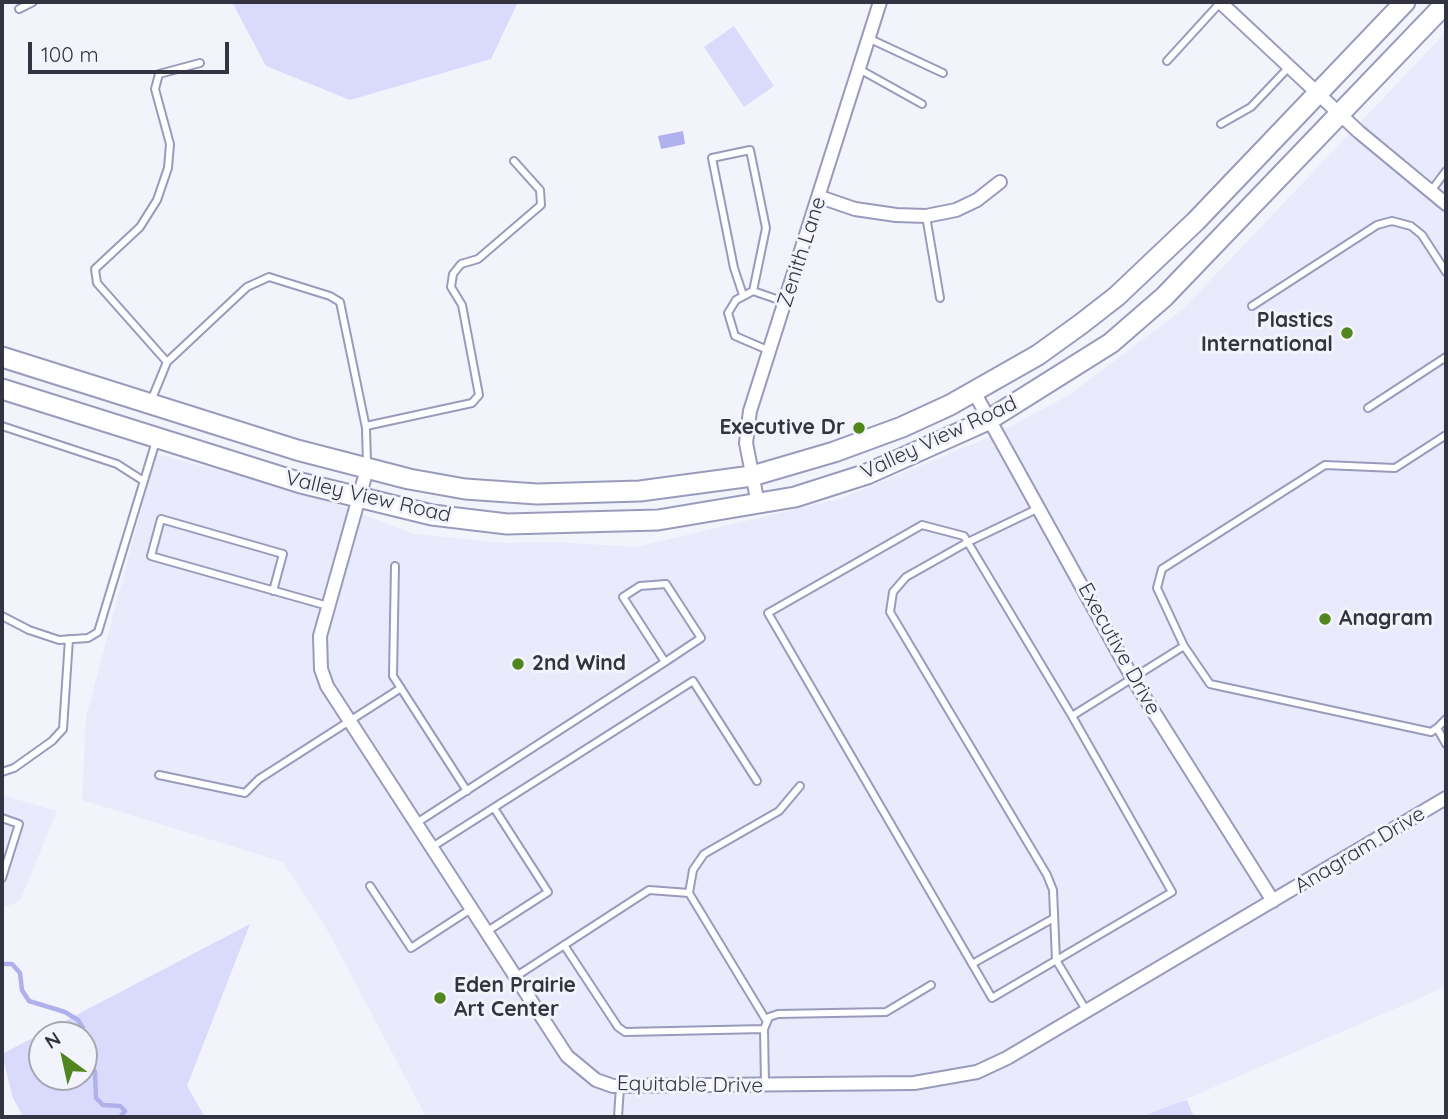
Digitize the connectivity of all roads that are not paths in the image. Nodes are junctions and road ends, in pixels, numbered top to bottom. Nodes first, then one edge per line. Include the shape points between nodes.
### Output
1 (33, 2) edge
2 (880, 2) edge
3 (1405, 2) edge
4 (1446, 3) edge
5 (1225, 4) edge
6 (19, 9) dead end
7 (868, 38) junction
8 (1167, 61) dead end
9 (200, 63) dead end
10 (1289, 67) junction
11 (859, 69) junction
12 (943, 73) dead end
13 (1316, 93) junction
14 (922, 104) dead end
15 (1340, 115) junction
16 (1221, 124) dead end
17 (514, 161) dead end
18 (1446, 171) edge
19 (1000, 182) dead end
20 (1431, 191) junction
21 (820, 197) junction
22 (1446, 204) edge
23 (926, 215) junction
24 (1446, 272) edge
25 (753, 291) junction
26 (743, 295) junction
27 (940, 298) dead end
28 (785, 302) junction
29 (1252, 306) dead end
30 (770, 351) junction
31 (2, 357) edge
32 (1446, 357) edge
33 (167, 362) junction
34 (2, 389) edge
35 (974, 391) junction
36 (150, 404) junction
37 (1368, 408) dead end
38 (990, 419) junction
39 (2, 426) edge
40 (366, 426) junction
41 (1446, 435) edge
42 (156, 438) junction
43 (367, 469) junction
44 (752, 476) junction
45 (142, 480) junction
46 (360, 499) junction
47 (758, 504) junction
48 (1041, 507) junction
49 (968, 542) junction
50 (395, 566) dead end
51 (273, 591) junction
52 (328, 607) junction
53 (3, 618) edge
54 (69, 639) junction
55 (1184, 646) junction
56 (665, 662) junction
57 (1133, 679) junction
58 (401, 688) junction
59 (1072, 716) junction
60 (1446, 719) edge
61 (349, 722) junction
62 (1437, 728) junction
63 (1446, 744) edge
64 (2, 772) edge
65 (159, 775) dead end
66 (757, 782) dead end
67 (800, 786) dead end
68 (467, 791) junction
69 (1446, 798) edge
70 (494, 808) junction
71 (2, 818) edge
72 (415, 824) junction
73 (431, 848) junction
74 (2, 878) edge
75 (370, 886) dead end
76 (689, 893) junction
77 (1273, 901) junction
78 (471, 909) junction
79 (1054, 918) junction
80 (486, 932) junction
81 (564, 945) junction
82 (1056, 960) junction
83 (972, 964) junction
84 (514, 976) junction
85 (931, 985) dead end
86 (1086, 1010) junction
87 (766, 1020) junction
88 (764, 1029) junction
89 (765, 1086) junction
90 (620, 1087) junction
91 (618, 1117) edge

1 - 6 lane
2 - 7 street, Zenith Lane
3 - 13 main road, Valley View Road
4 - 15 main road, Valley View Road
5 - 8 lane
5 - 10 street
7 - 11 street, Zenith Lane
7 - 12 lane
9 - 33 lane via 159,74 155,89 170,144 168,168 157,200 140,227 95,269 97,283
10 - 13 street
10 - 16 lane via 1251,107
11 - 14 lane
11 - 21 street, Zenith Lane
13 - 15 street
13 - 35 main road, Valley View Road via 1196,221 1117,296 1038,355
15 - 20 street
15 - 38 main road, Valley View Road via 1164,297 1111,342
17 - 40 lane via 540,190 541,205 478,259 461,264 451,287 463,305 480,395 472,403
18 - 20 lane
19 - 23 street via 956,210
20 - 22 street
21 - 23 street via 855,209
21 - 28 street, Zenith Lane
23 - 27 lane
24 - 29 lane via 1422,234 1392,221 1377,225
25 - 26 lane
25 - 26 lane via 766,228 750,150 712,158
25 - 28 lane
26 - 30 lane via 728,313 730,329 740,341
28 - 30 street, Zenith Lane
30 - 44 street, Zenith Lane via 746,428
31 - 36 main road, Valley View Road
32 - 37 lane
33 - 36 lane
33 - 40 lane via 247,287 269,277 330,296 340,302
34 - 42 main road, Valley View Road
35 - 38 street, Executive Drive
35 - 44 main road, Valley View Road via 902,427
36 - 43 main road, Valley View Road
38 - 47 main road, Valley View Road via 867,474
38 - 48 street, Executive Drive
39 - 45 lane via 117,464
40 - 43 lane
41 - 55 lane via 1395,468 1325,465 1162,569 1157,578 1159,598
42 - 45 lane
42 - 46 main road, Valley View Road
43 - 44 main road, Valley View Road via 465,489 537,494 640,491
43 - 46 street, Equitable Drive
44 - 47 street, Zenith Lane
45 - 54 lane via 98,632
46 - 47 main road, Valley View Road via 432,515 507,524 658,520
46 - 52 street, Equitable Drive
48 - 49 lane
48 - 57 street, Executive Drive
49 - 59 lane
49 - 79 lane via 900,582 890,612 1047,875 1053,890
49 - 83 lane via 964,536 922,525 768,613
50 - 58 lane via 393,676
51 - 51 lane via 283,554 162,519 151,556
51 - 52 lane
52 - 61 street, Equitable Drive via 320,636 321,669
53 - 54 lane via 59,640
54 - 64 lane via 64,729 14,768
55 - 57 lane
55 - 62 lane via 1210,684 1430,732
56 - 56 lane via 623,597 640,586 666,584 701,638
56 - 68 lane
57 - 59 lane
57 - 77 street, Executive Drive
58 - 61 lane
58 - 68 lane
59 - 82 lane via 1172,892
60 - 62 lane
61 - 65 lane via 259,779 245,793
61 - 72 street, Equitable Drive
62 - 63 lane
66 - 70 lane via 693,681
67 - 76 lane via 779,811 704,854 693,870
68 - 72 lane
69 - 77 street, Anagram Drive
70 - 73 lane
70 - 80 lane via 548,892
71 - 74 lane via 19,824
72 - 73 street, Equitable Drive
73 - 78 street, Equitable Drive
75 - 78 lane via 411,948
76 - 81 lane via 649,890
76 - 87 lane
77 - 86 street, Equitable Drive
78 - 80 street, Equitable Drive
79 - 82 lane
79 - 83 lane
80 - 84 street, Equitable Drive
81 - 84 lane
81 - 88 lane via 625,1032
82 - 83 lane via 992,998
82 - 86 lane
84 - 90 street, Equitable Drive via 567,1056 596,1080
85 - 87 lane via 886,1012 778,1014
86 - 89 street, Equitable Drive via 1007,1058 946,1080
87 - 88 lane
88 - 89 lane
89 - 90 street, Equitable Drive
90 - 91 lane

